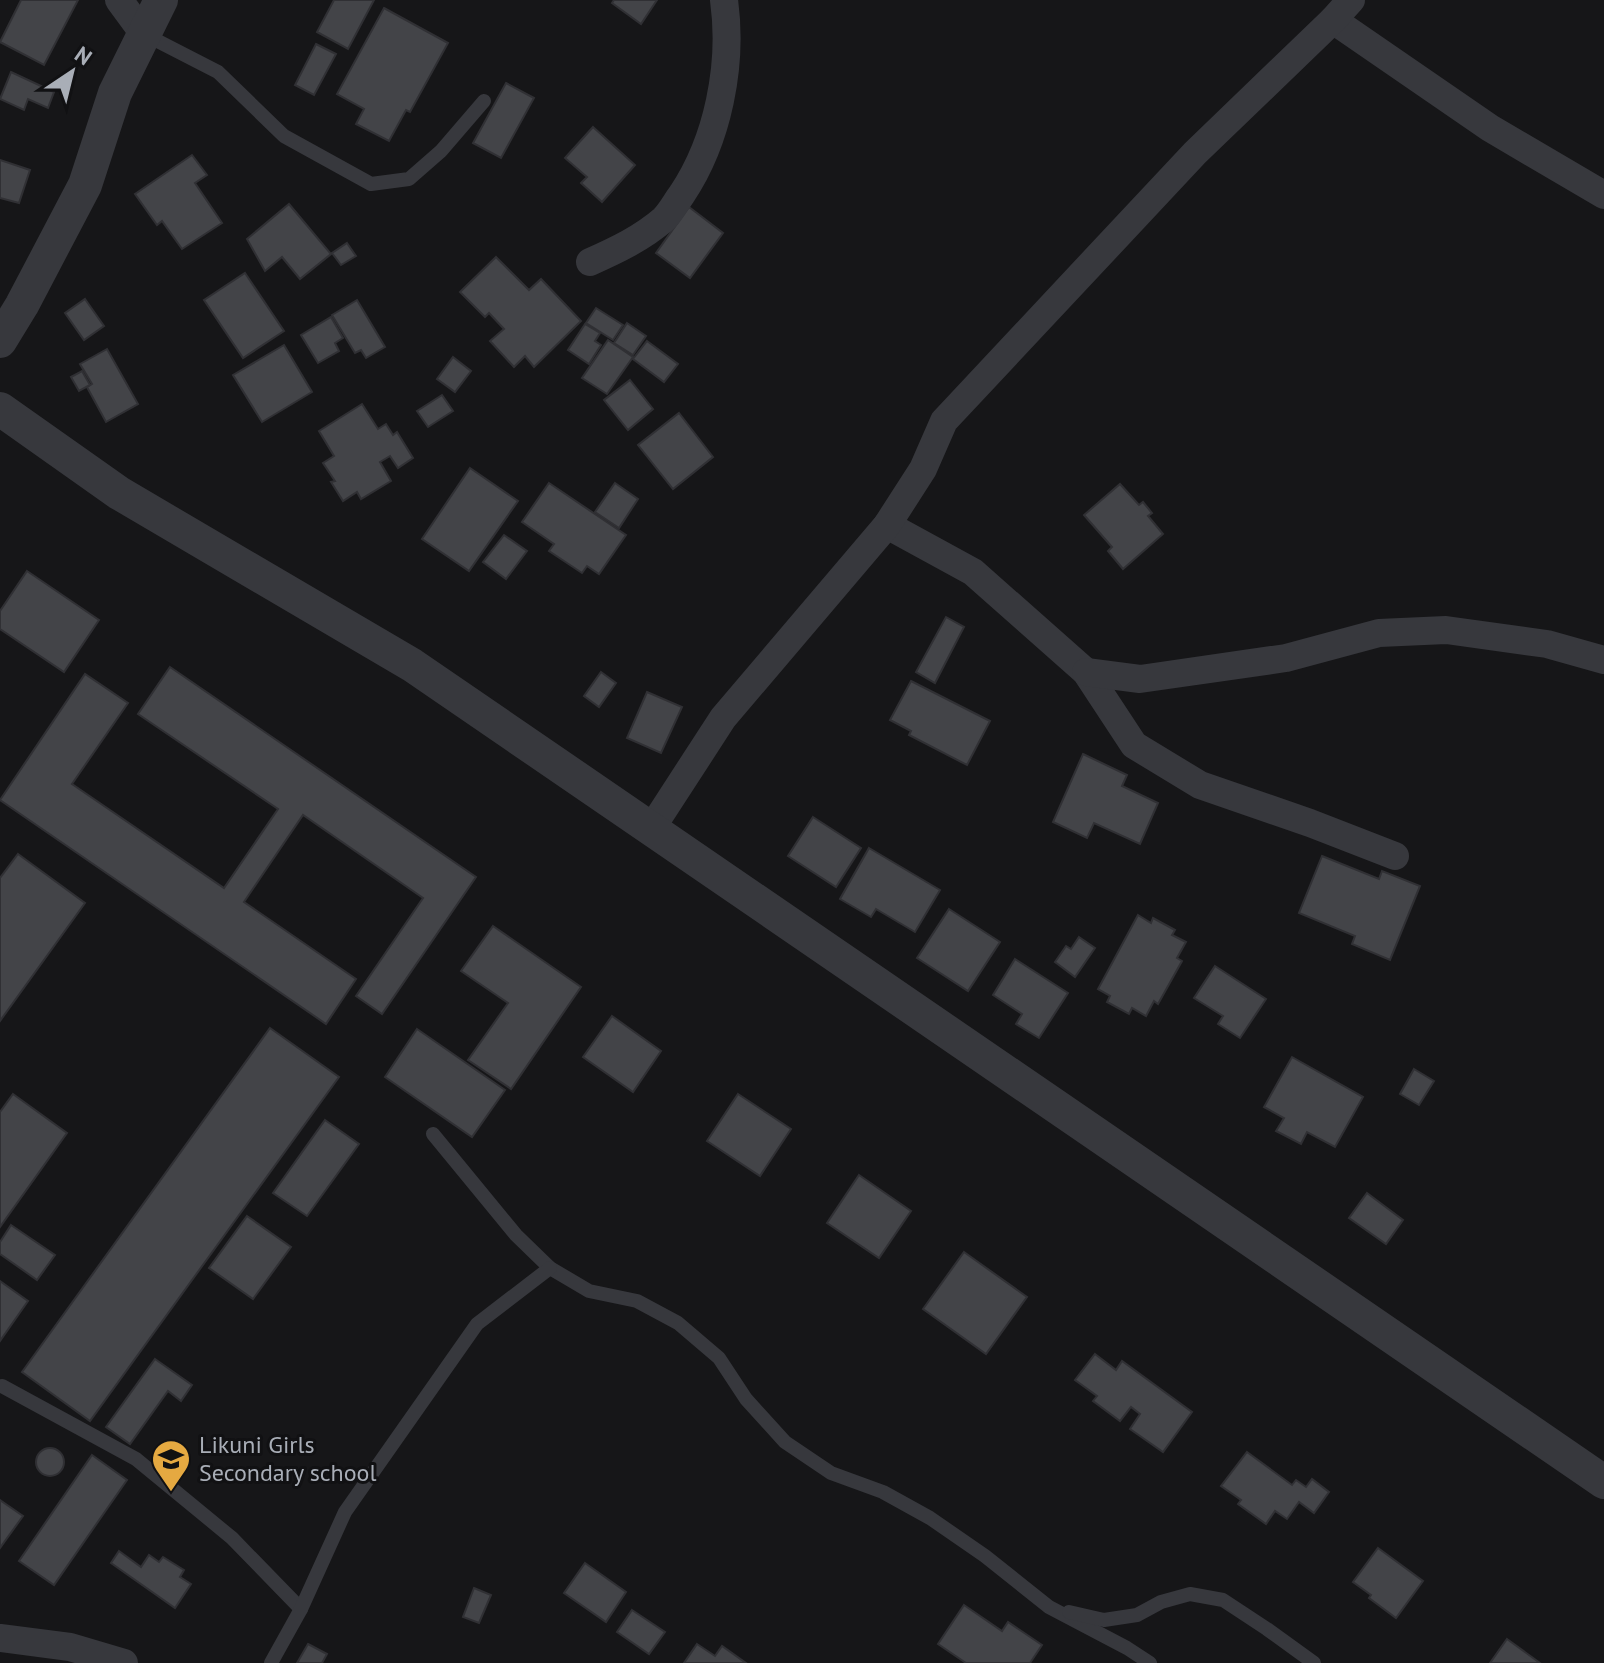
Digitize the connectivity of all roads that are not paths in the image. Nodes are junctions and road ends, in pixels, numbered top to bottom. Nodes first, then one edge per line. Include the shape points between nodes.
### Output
1 (119, 0) edge
2 (161, 0) edge
3 (724, 0) edge
4 (1342, 10) edge
5 (144, 34) junction
6 (484, 101) dead end
7 (1604, 195) edge
8 (590, 262) dead end
9 (0, 341) edge
10 (0, 409) edge
11 (887, 525) junction
12 (1604, 660) edge
13 (1086, 672) junction
14 (651, 829) junction
15 (1395, 856) dead end
16 (433, 1134) dead end
17 (550, 1268) junction
18 (2, 1386) dead end
19 (1604, 1482) edge
20 (1049, 1607) junction
21 (301, 1609) junction
22 (0, 1638) edge
23 (124, 1663) edge
24 (271, 1663) edge
25 (1150, 1663) edge
26 (1314, 1663) edge

1 - 5 street
2 - 5 street
3 - 8 street via 724,76 715,125 694,175 667,217 633,243
4 - 7 street via 1490,128
4 - 11 street via 1195,153 944,421 923,469
5 - 6 lane via 218,72 284,136 371,184 409,179
5 - 9 street via 115,93 85,185
10 - 14 street via 119,493 412,665
11 - 13 street via 973,572
11 - 14 street via 723,718
12 - 13 street via 1547,644 1446,630 1379,633 1286,658 1140,679
13 - 15 street via 1134,745 1200,785
14 - 19 street
16 - 17 lane
17 - 20 lane via 589,1291 637,1301 678,1323 719,1358 746,1399 785,1442 831,1473 883,1492 930,1518
17 - 21 lane via 477,1324 345,1512
18 - 21 lane via 136,1459 232,1538
20 - 25 lane
20 - 26 lane via 1104,1620 1137,1615 1190,1594 1223,1600
21 - 24 lane
22 - 23 street via 70,1647

